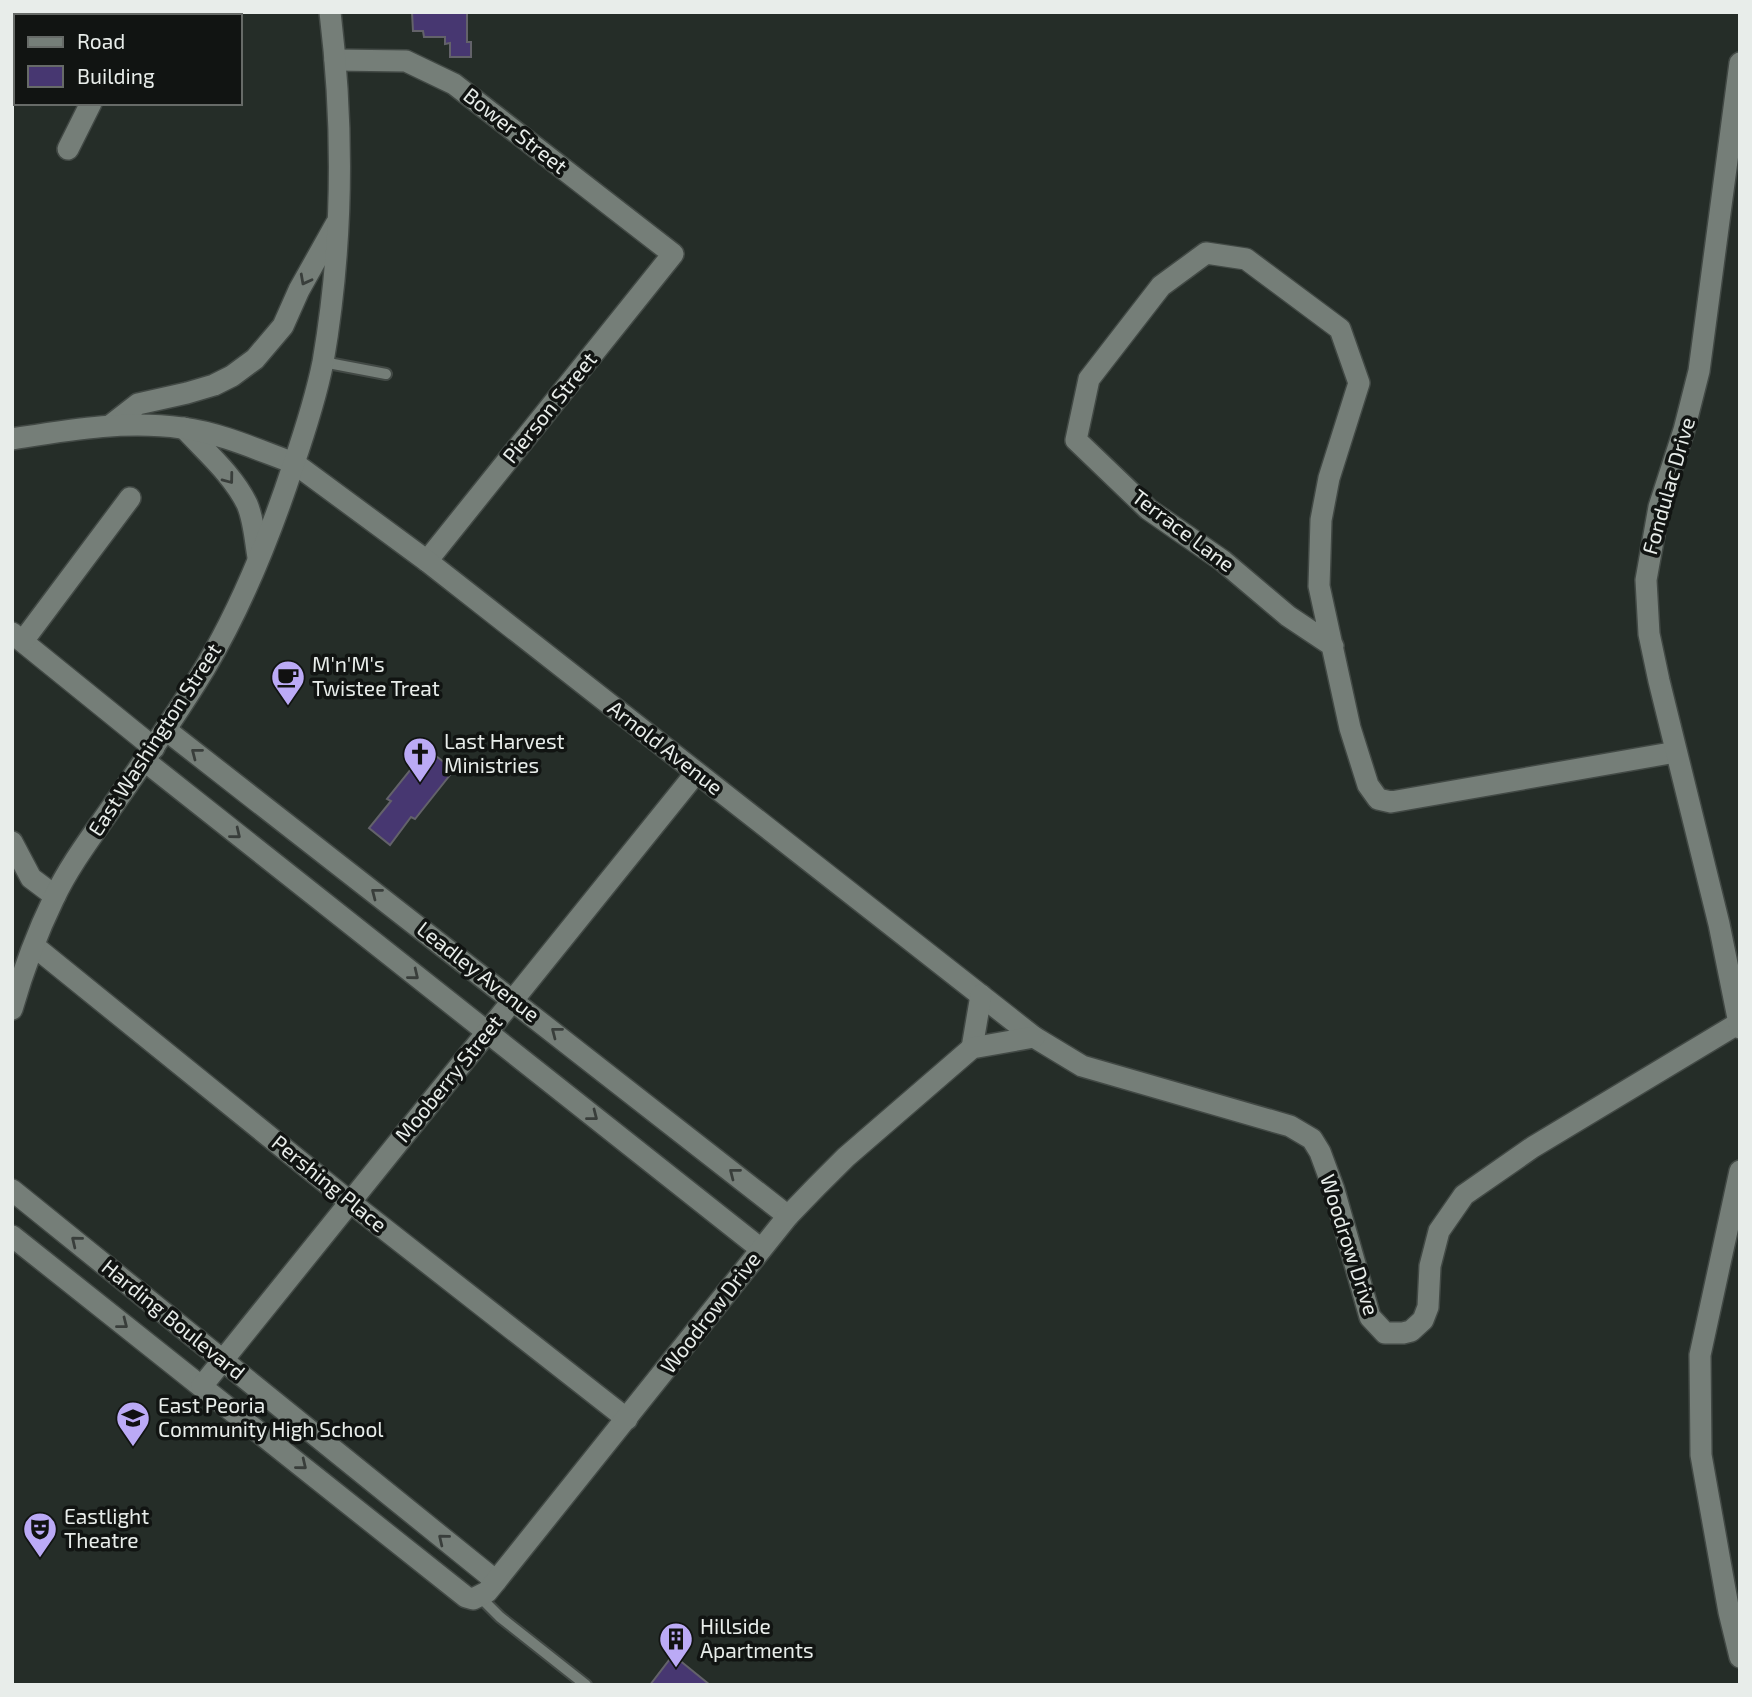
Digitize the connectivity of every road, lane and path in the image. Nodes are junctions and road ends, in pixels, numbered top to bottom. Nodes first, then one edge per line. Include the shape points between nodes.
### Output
1 (330, 12) edge
2 (335, 60) junction
3 (1740, 63) edge
4 (90, 105) edge
5 (68, 149) dead end
6 (338, 220) junction
7 (673, 254) joint
8 (323, 362) junction
9 (386, 374) dead end
10 (111, 425) junction
11 (184, 428) junction
12 (12, 439) edge
13 (294, 463) junction
14 (130, 498) dead end
15 (427, 561) junction
16 (258, 563) junction
17 (18, 637) edge
18 (1333, 646) junction
19 (166, 730) junction
20 (1676, 752) junction
21 (149, 754) junction
22 (696, 773) junction
23 (12, 842) edge
24 (55, 896) junction
25 (34, 946) junction
26 (981, 995) junction
27 (513, 999) junction
28 (12, 1009) edge
29 (1739, 1026) edge
30 (486, 1033) junction
31 (1034, 1037) junction
32 (972, 1048) junction
33 (1740, 1171) edge
34 (12, 1190) edge
35 (351, 1202) junction
36 (788, 1216) junction
37 (12, 1236) edge
38 (761, 1249) junction
39 (222, 1360) junction
40 (202, 1386) junction
41 (627, 1419) junction
42 (496, 1581) junction
43 (477, 1598) junction
44 (1740, 1657) edge
45 (586, 1685) edge

1 - 2 street, East Washington Street
2 - 6 street, East Washington Street via 340,127
2 - 7 street, Bower Street via 407,61 453,84
3 - 20 street, Fondulac Drive via 1699,371 1647,562 1649,634
4 - 5 street
6 - 8 street, East Washington Street
6 -> 10 street via 283,326 255,359 214,385 138,404
7 - 15 street, Pierson Street
8 - 9 lane
8 - 13 street, East Washington Street
10 - 11 street, Arnold Avenue
10 - 12 street, Arnold Avenue
11 - 13 street, Arnold Avenue
11 -> 16 street via 230,478 247,504
13 - 15 street, Arnold Avenue
13 - 16 street, East Washington Street
14 - 17 street
15 - 22 street, Arnold Avenue
16 - 19 street, East Washington Street via 223,635
17 - 21 street, Leadley Avenue
18 - 18 street, Terrace Lane via 1319,586 1321,520 1329,478 1359,383 1340,329 1246,259 1206,253 1161,286 1088,379 1076,440 1148,509
18 - 20 street, Terrace Lane via 1350,728 1368,785 1385,801
19 - 21 street, East Washington Street
27 -> 19 street, Leadley Avenue
20 - 29 street, Fondulac Drive via 1720,924
21 - 24 street, East Washington Street
21 -> 30 street, Leadley Avenue
22 - 26 street, Arnold Avenue
22 - 27 street, Mooberry Street
23 - 24 street via 31,878
24 - 25 street, East Washington Street
25 - 28 street, East Washington Street
25 - 35 street, Pershing Place
26 - 31 street, Arnold Avenue
26 - 32 street
27 - 30 street, Mooberry Street
36 -> 27 street, Leadley Avenue
29 - 31 street, Woodrow Drive via 1533,1147 1464,1195 1439,1231 1423,1320 1411,1331 1390,1335 1370,1317 1334,1190 1320,1152 1305,1133 1082,1066
30 - 35 street, Mooberry Street
30 -> 38 street, Leadley Avenue
31 - 32 street
32 - 36 street, Woodrow Drive via 846,1157
33 - 44 street via 1700,1355 1701,1455
39 -> 34 street, Harding Boulevard
35 - 39 street, Mooberry Street
35 - 41 street, Pershing Place
36 - 38 street, Woodrow Drive
37 -> 40 street, Harding Boulevard
38 - 41 street, Woodrow Drive
39 - 40 street, Mooberry Street
42 -> 39 street, Harding Boulevard
40 -> 43 street, Harding Boulevard via 457,1589
41 - 42 street, Woodrow Drive
42 - 43 street, Woodrow Drive
43 - 45 lane

